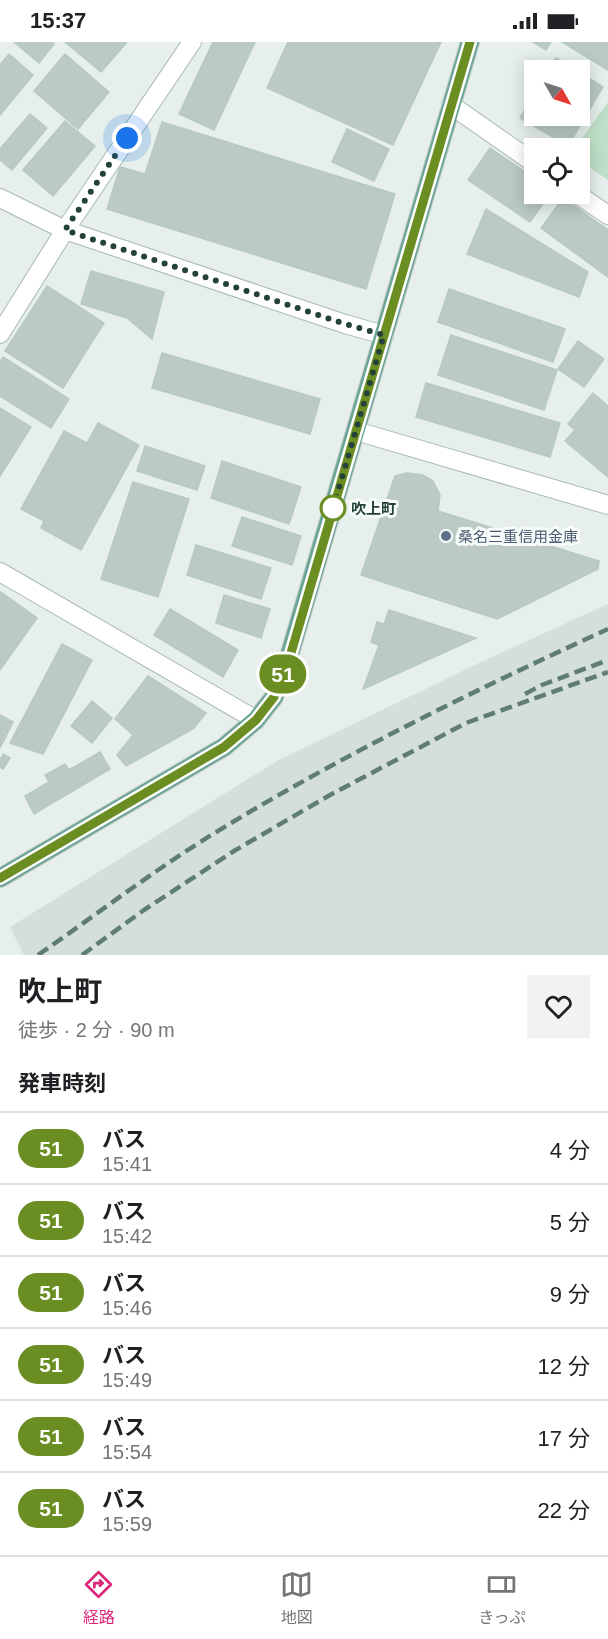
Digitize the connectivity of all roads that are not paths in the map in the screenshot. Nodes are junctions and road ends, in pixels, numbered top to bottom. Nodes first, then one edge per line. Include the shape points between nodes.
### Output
1 (192, 42) edge
2 (470, 42) edge
3 (452, 105) junction
4 (524, 157) edge
5 (0, 198) edge
6 (590, 203) edge
7 (608, 216) edge
8 (65, 230) junction
9 (0, 333) edge
10 (384, 335) junction
11 (356, 430) junction
12 (608, 505) edge
13 (0, 572) edge
14 (256, 720) junction
15 (0, 878) edge

1 - 8 street
2 - 3 main road
3 - 4 street
3 - 10 main road
5 - 8 street
6 - 7 street
8 - 9 street
8 - 10 street
10 - 11 main road
11 - 12 street
11 - 14 main road via 291,653 274,697
13 - 14 street
14 - 15 main road via 224,747

